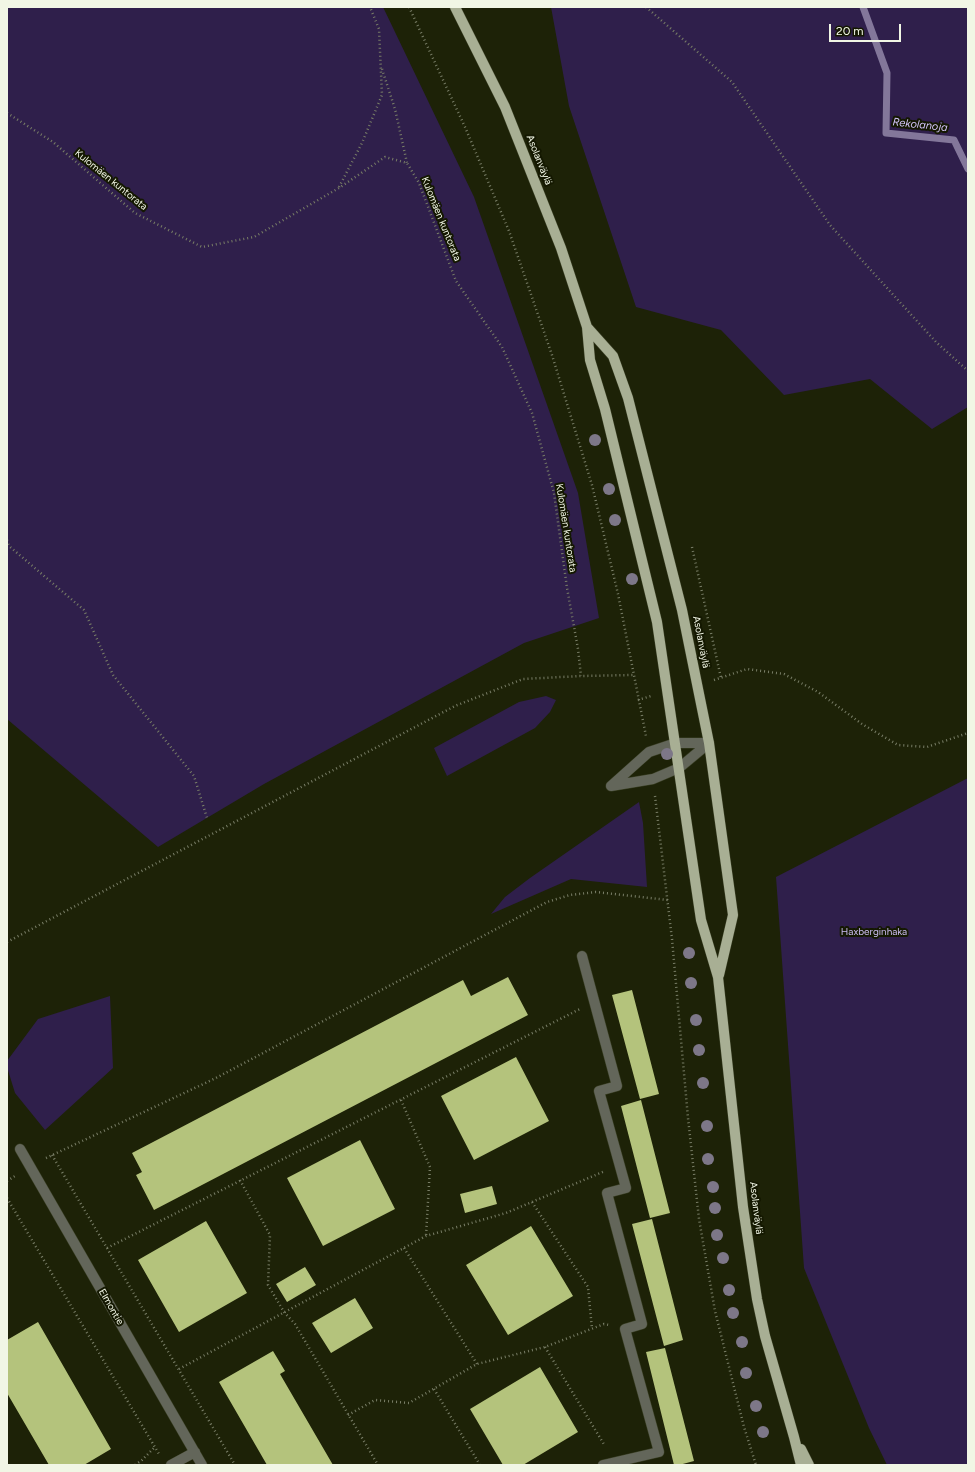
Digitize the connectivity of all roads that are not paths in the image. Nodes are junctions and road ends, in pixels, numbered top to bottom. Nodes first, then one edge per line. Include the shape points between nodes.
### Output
1 (455, 7) edge
2 (587, 327) junction
3 (676, 743) junction
4 (709, 743) junction
5 (679, 768) junction
6 (582, 956) dead end
7 (718, 977) junction
8 (20, 1149) dead end
9 (794, 1437) junction
10 (194, 1452) junction
11 (172, 1465) edge
12 (202, 1465) edge
13 (603, 1465) edge
14 (801, 1465) edge
15 (809, 1465) edge

1 - 2 main road, Asolanväylä via 505,107 561,248
2 - 3 main road, Asolanväylä via 590,360 605,409 657,622
2 - 4 main road, Asolanväylä via 613,356 628,398 682,610
3 - 4 street
3 - 5 main road, Asolanväylä
3 - 5 street via 649,752 611,786 652,778
4 - 5 street
4 - 7 main road, Asolanväylä via 733,915
5 - 7 main road, Asolanväylä via 702,920
6 - 13 street via 617,1086 599,1091 626,1188 606,1193 642,1324 625,1329 659,1452
7 - 9 main road, Asolanväylä via 743,1208 757,1299
8 - 10 street, Elmontie
9 - 14 main road, Asolanväylä
9 - 15 main road, Asolanväylä
10 - 11 street
10 - 12 street, Elmontie

